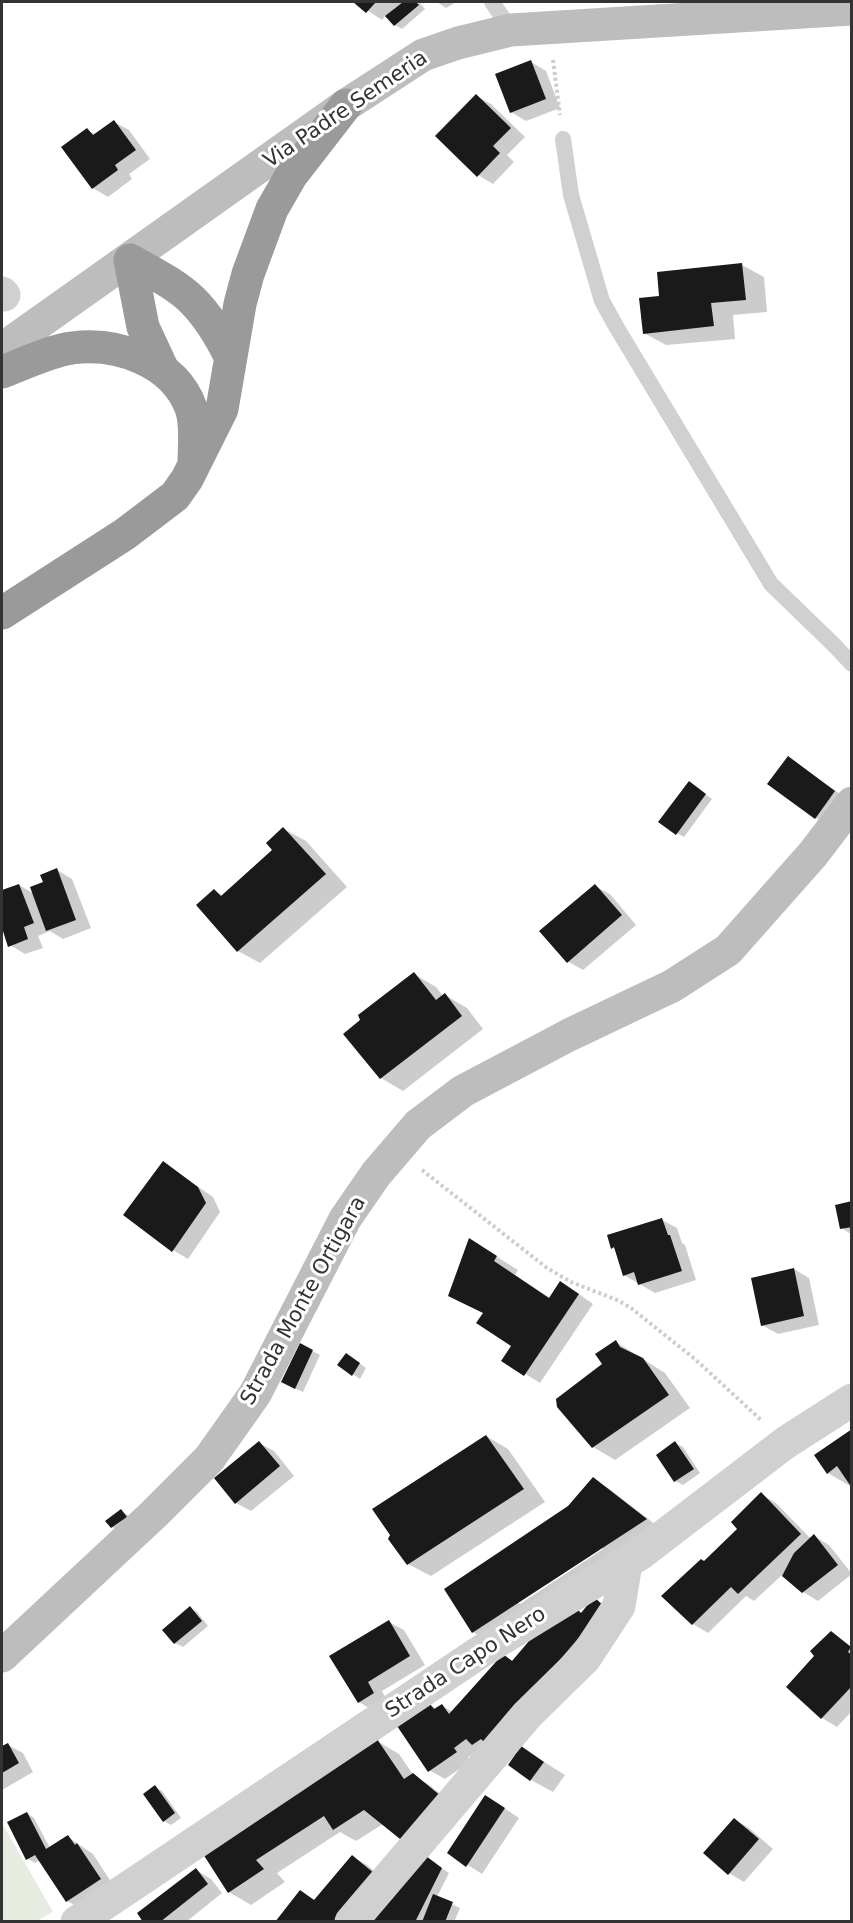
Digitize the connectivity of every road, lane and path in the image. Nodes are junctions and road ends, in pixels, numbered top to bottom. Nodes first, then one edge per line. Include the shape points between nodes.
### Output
1 (492, 2) edge
2 (852, 9) edge
3 (549, 27) junction
4 (511, 30) junction
5 (346, 105) junction
6 (563, 139) joint
7 (130, 260) junction
8 (2, 349) edge
9 (230, 356) junction
10 (163, 370) junction
11 (2, 372) edge
12 (194, 463) junction
13 (2, 613) edge
14 (852, 664) edge
15 (852, 803) edge
16 (395, 1152) junction
17 (852, 1400) edge
18 (766, 1426) dead end
19 (626, 1563) junction
20 (2, 1656) edge
21 (77, 1922) edge
22 (351, 1922) edge

1 - 4 lane
2 - 3 main road, Via Padre Semeria
3 - 4 main road, Via Padre Semeria
3 - 6 path
4 - 5 main road, Via Padre Semeria via 423,55
5 - 7 main road, Via Padre Semeria
5 - 9 highway via 291,176 272,209 248,274
6 - 14 lane via 570,195 602,301 616,328 771,584
7 - 8 main road, Via Padre Semeria
7 - 9 highway via 193,300
7 - 10 highway via 143,327
9 - 12 highway via 222,409
10 - 11 highway via 146,359 97,347 69,348
10 - 12 highway via 191,408
12 - 13 highway via 175,496 161,508
15 - 16 main road, Strada Monte Ortigara via 813,854 728,950 672,986 463,1091 418,1125
16 - 18 path via 547,1268 631,1308 722,1383
16 - 20 main road, Strada Monte Ortigara via 345,1219 255,1394 209,1459
17 - 19 street, Strada Capo Nero via 786,1443
19 - 21 street, Strada Capo Nero via 480,1652
19 - 22 street via 619,1606 585,1658 526,1715

